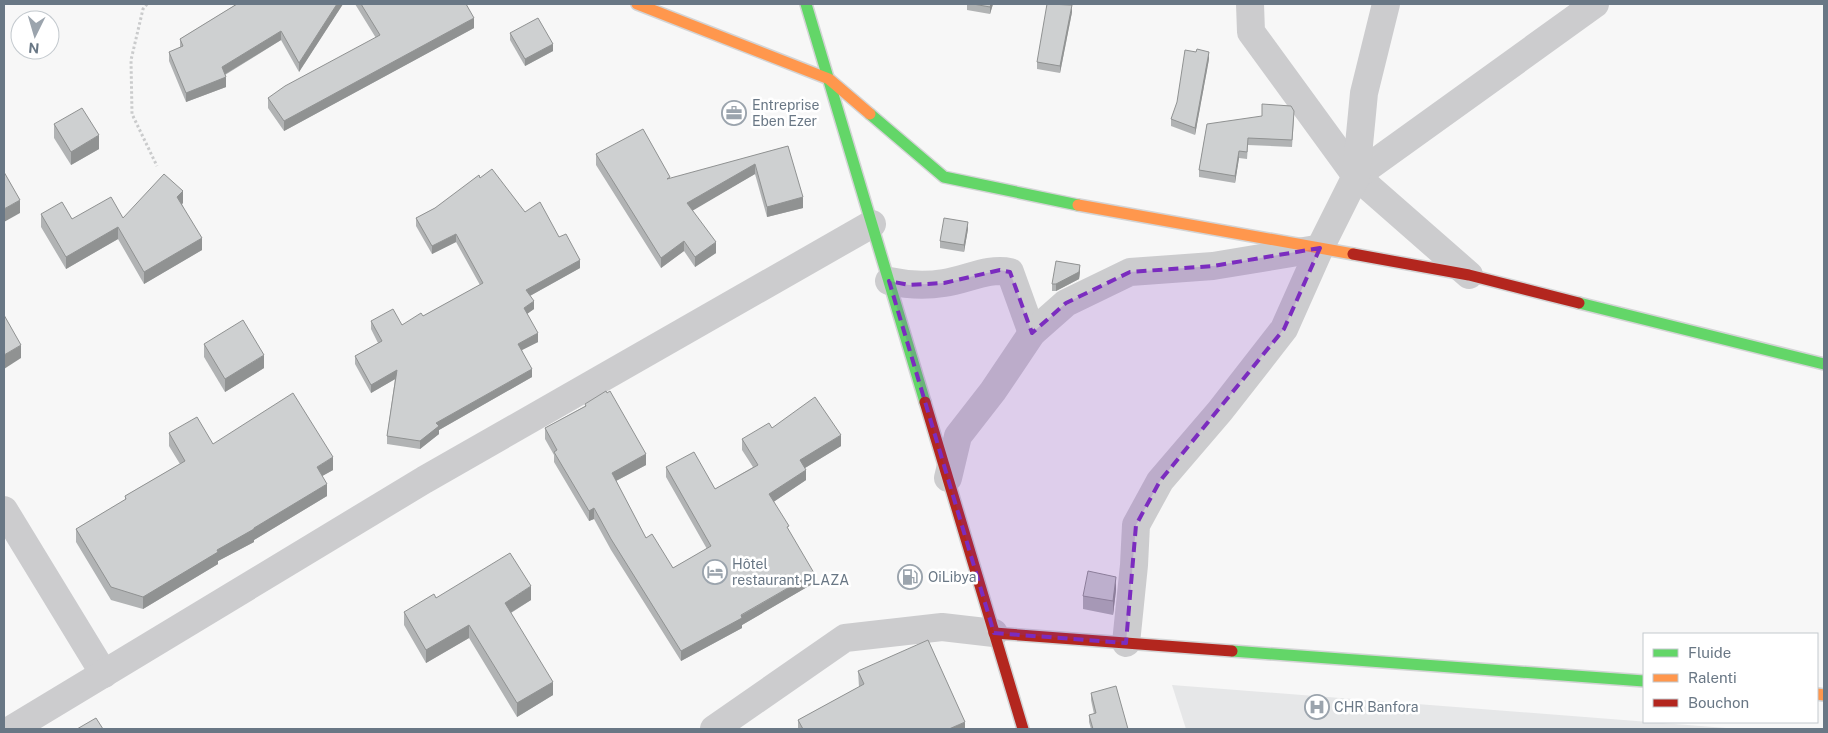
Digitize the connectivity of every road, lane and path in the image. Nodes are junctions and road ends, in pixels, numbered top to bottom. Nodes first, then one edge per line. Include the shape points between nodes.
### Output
1 (148, 4) edge
2 (637, 4) edge
3 (806, 4) edge
4 (1250, 4) edge
5 (1386, 4) edge
6 (1595, 4) edge
7 (829, 80) junction
8 (157, 166) dead end
9 (1356, 176) junction
10 (872, 224) junction
11 (1320, 248) junction
12 (1469, 275) junction
13 (889, 282) junction
14 (1032, 333) junction
15 (1824, 364) edge
16 (948, 478) junction
17 (4, 510) edge
18 (994, 633) junction
19 (1126, 643) junction
20 (104, 674) junction
21 (1643, 681) edge
22 (12, 729) edge
23 (714, 729) edge
24 (1023, 729) edge

1 - 8 path via 143,9 130,60 132,114
2 - 7 street
3 - 7 street
4 - 9 street via 1251,32
5 - 9 street via 1364,93
6 - 9 street
7 - 10 street
7 - 11 street via 944,177 1108,211
9 - 11 street
9 - 12 street
10 - 13 street
10 - 20 street via 424,480
11 - 12 street
11 - 14 street via 1213,266 1130,272 1066,303
11 - 19 street via 1284,329 1160,481 1136,525
12 - 15 street
13 - 14 street via 909,285 944,283 1000,270 1010,272
13 - 16 street
14 - 16 street via 958,436
16 - 18 street
17 - 20 street
18 - 19 street
18 - 23 street via 942,627 846,638
18 - 24 street
19 - 21 street
20 - 22 street

